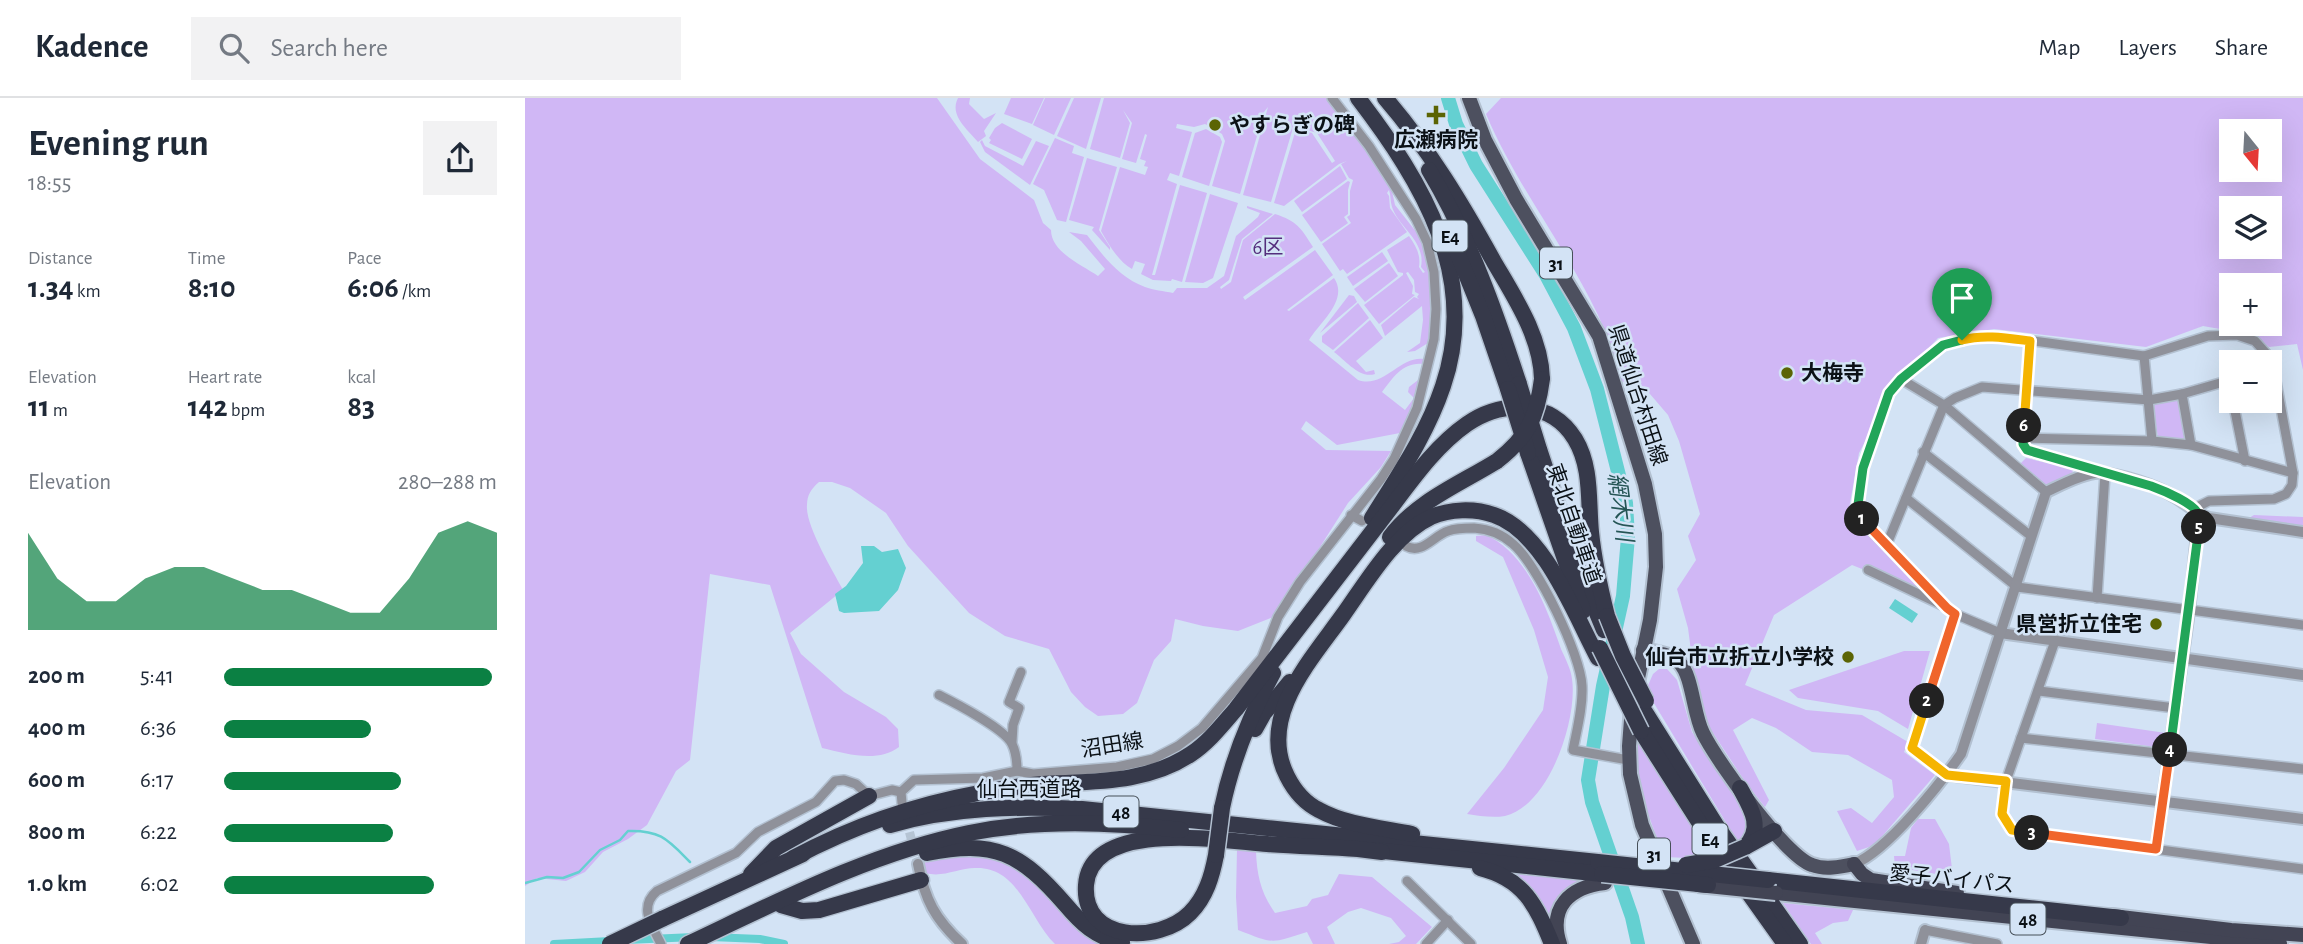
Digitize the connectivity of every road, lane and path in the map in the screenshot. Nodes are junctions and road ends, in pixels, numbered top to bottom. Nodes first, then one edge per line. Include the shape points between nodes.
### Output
1 (1332, 98) edge
2 (1357, 98) edge
3 (1365, 98) edge
4 (1383, 98) edge
5 (1469, 98) edge
6 (2030, 341) junction
7 (2263, 350) edge
8 (2144, 356) junction
9 (1901, 379) junction
10 (2219, 383) edge
11 (1513, 386) junction
12 (2026, 390) junction
13 (2182, 394) junction
14 (2149, 400) junction
15 (1944, 405) junction
16 (2235, 413) edge
17 (2279, 413) edge
18 (2024, 438) junction
19 (2152, 442) junction
20 (2191, 445) junction
21 (1533, 451) junction
22 (1923, 452) junction
23 (2245, 461) junction
24 (2103, 473) junction
25 (2293, 473) junction
26 (2046, 492) junction
27 (1906, 498) junction
28 (2197, 512) junction
29 (1350, 515) junction
30 (1362, 521) dead end
31 (2303, 532) edge
32 (2031, 536) junction
33 (1887, 544) junction
34 (1406, 546) dead end
35 (1868, 569) dead end
36 (1339, 574) junction
37 (2017, 587) junction
38 (1360, 591) junction
39 (2097, 598) junction
40 (1947, 608) junction
41 (2189, 611) junction
42 (1955, 614) junction
43 (1606, 623) junction
44 (2303, 625) edge
45 (2000, 633) junction
46 (1293, 637) junction
47 (2055, 641) junction
48 (1643, 650) junction
49 (1599, 653) junction
50 (1315, 654) junction
51 (2182, 658) junction
52 (1021, 672) dead end
53 (2303, 675) edge
54 (2039, 691) junction
55 (939, 695) dead end
56 (2175, 708) junction
57 (2021, 738) junction
58 (1012, 742) junction
59 (2169, 754) junction
60 (1628, 760) junction
61 (2303, 769) edge
62 (1017, 771) junction
63 (1947, 775) junction
64 (2006, 781) junction
65 (1740, 788) junction
66 (901, 792) junction
67 (869, 796) junction
68 (2163, 802) junction
69 (902, 803) dead end
70 (1227, 808) junction
71 (2303, 819) edge
72 (1774, 831) junction
73 (1745, 847) junction
74 (1357, 849) junction
75 (2156, 849) junction
76 (1221, 855) junction
77 (793, 858) junction
78 (1617, 864) junction
79 (1854, 864) junction
80 (2303, 869) edge
81 (919, 872) joint
82 (1602, 873) junction
83 (1407, 881) dead end
84 (740, 882) junction
85 (1708, 885) joint
86 (1772, 887) junction
87 (781, 905) junction
88 (1982, 914) junction
89 (755, 915) junction
90 (654, 917) junction
91 (2121, 918) junction
92 (1448, 920) junction
93 (1925, 930) joint
94 (2303, 935) edge
95 (690, 943) edge
96 (610, 944) edge
97 (661, 944) edge
98 (962, 944) edge
99 (1426, 944) edge
100 (1471, 944) edge
101 (1552, 944) edge
102 (1560, 944) edge
103 (1693, 944) edge
104 (1785, 944) edge
105 (1800, 944) edge
106 (1921, 944) edge
107 (1997, 944) edge
108 (2181, 944) edge
109 (2280, 944) edge

1 - 29 street, 沼田線 via 1416,219 1429,249 1436,290 1434,339 1413,420 1388,469
2 - 36 highway via 1406,168 1434,219 1450,266 1456,314 1450,364 1434,409
3 - 11 highway, 東北自動車道 / E4 via 1419,177 1454,244
4 - 11 highway, 東北自動車道 / E4 via 1431,173 1466,240 1494,311
4 - 38 highway, bridge via 1436,163 1517,302 1541,359 1542,379 1538,407 1519,442 1405,521 1382,547
5 - 48 main road, 県道仙台村田線 / 31 via 1516,199 1599,336 1611,370 1645,484 1656,543 1654,596
6 - 8 street
6 - 9 street via 1975,337 1943,345
6 - 12 street
7 - 8 street via 2255,341 2237,335 2208,336
8 - 14 street
9 - 15 street
9 - 33 street via 1889,393 1871,441 1857,512
10 - 13 street
11 - 21 highway, 東北自動車道 / E4, bridge
12 - 14 street
12 - 15 street via 1982,387
12 - 18 street
13 - 14 street
13 - 20 street
14 - 19 street
15 - 22 street
15 - 26 street
16 - 23 street
17 - 25 street
18 - 19 street
18 - 24 street via 2027,450
19 - 20 street
20 - 23 street
21 - 43 highway, 東北自動車道 / E4 via 1579,570
21 - 49 highway, 東北自動車道 / E4 via 1569,576
22 - 27 street
22 - 32 street
23 - 25 street
24 - 26 street
24 - 28 street via 2151,486
24 - 39 street
25 - 28 street via 2286,494 2274,499 2209,501
26 - 32 street
27 - 33 street
27 - 37 street
28 - 31 street via 2209,518
28 - 41 street
29 - 30 street
29 - 62 street, 沼田線 via 1278,617 1262,658 1202,728 1153,760 1033,774
32 - 37 street
33 - 40 street
34 - 60 street via 1416,550 1448,531 1472,528 1504,537 1523,554 1554,609 1581,675 1578,751
35 - 40 street
36 - 43 highway via 1456,432 1500,409 1533,408 1559,420 1581,451
36 - 46 highway
37 - 39 street
37 - 45 street
38 - 49 highway via 1394,546 1418,525 1447,512 1494,515 1519,529 1542,554
38 - 50 highway
39 - 41 street
40 - 42 street
41 - 44 street
41 - 51 street
42 - 45 street
42 - 63 street via 1912,748
43 - 105 highway, E4, bridge via 1645,706 1674,746 1687,780
45 - 47 street
45 - 63 street via 1961,754
46 - 70 highway via 1235,755
46 - 77 highway via 1206,742 1165,768 1132,778 1011,787 950,798 863,824
47 - 51 street
47 - 54 street
48 - 60 main road, 県道仙台村田線 / 31
48 - 65 main road via 1673,659 1682,667 1703,734
49 - 104 highway, E4, bridge via 1641,731 1706,834
50 - 70 highway via 1258,724
50 - 82 highway via 1286,701 1278,738 1285,772 1311,804 1334,817
51 - 53 street
51 - 56 street
52 - 58 street via 1009,702 1019,708
54 - 56 street
54 - 57 street
55 - 58 street
56 - 59 street
57 - 59 street
57 - 64 street
58 - 62 street
59 - 61 street
59 - 68 street
60 - 103 main road, 県道仙台村田線 / 31 via 1642,825
62 - 66 street, 沼田線 via 983,778 914,780
63 - 64 street
63 - 79 street via 1880,849
64 - 68 street
64 - 75 street via 2002,814 2012,830
65 - 72 main road
65 - 73 highway via 1756,823 1755,835
66 - 67 street, 沼田線
66 - 69 street
67 - 84 highway via 776,848
67 - 90 street via 856,784 835,781 816,802 758,832 736,853 657,891 651,897
68 - 71 street
68 - 75 street
70 - 76 highway
72 - 73 highway
72 - 79 main road via 1810,865
73 - 78 highway, bridge via 1696,864
74 - 76 highway via 1184,838 1135,841 1098,858 1088,876 1089,905 1099,921 1118,932 1143,934 1167,929 1197,905
74 - 82 highway, 仙台西道路 / 48
74 - 89 highway, 仙台西道路 / 48 via 1113,824 1007,827 893,854
74 - 101 highway via 1455,863 1509,879 1531,900
75 - 80 street
76 - 87 highway via 1215,894 1201,915 1180,933 1153,942 1128,943 1093,932 1030,867 983,848 939,850 880,865
77 - 82 highway, 仙台西道路 / 48 via 862,833 929,816 1044,807 1126,813
77 - 84 highway, 仙台西道路 / 48
78 - 82 highway, 愛子バイパス / 48, bridge
78 - 86 highway, 愛子バイパス / 48, bridge
79 - 91 highway via 1871,880
81 - 87 highway via 819,910
81 - 98 street via 935,915
82 - 85 highway, 愛子バイパス / 48, bridge
82 - 102 highway via 1562,904 1556,920
83 - 92 street
84 - 90 highway, 仙台西道路 / 48
85 - 86 highway, 愛子バイパス / 48, bridge
86 - 88 highway, 愛子バイパス / 48
86 - 91 highway, 愛子バイパス / 48
87 - 89 highway
88 - 108 highway
88 - 109 highway, 愛子バイパス / 48
89 - 95 highway, 仙台西道路 / 48
90 - 96 highway, 仙台西道路 / 48, bridge
90 - 97 street
91 - 94 highway, 愛子バイパス / 48
92 - 99 street
92 - 100 street
93 - 106 street
93 - 107 street

